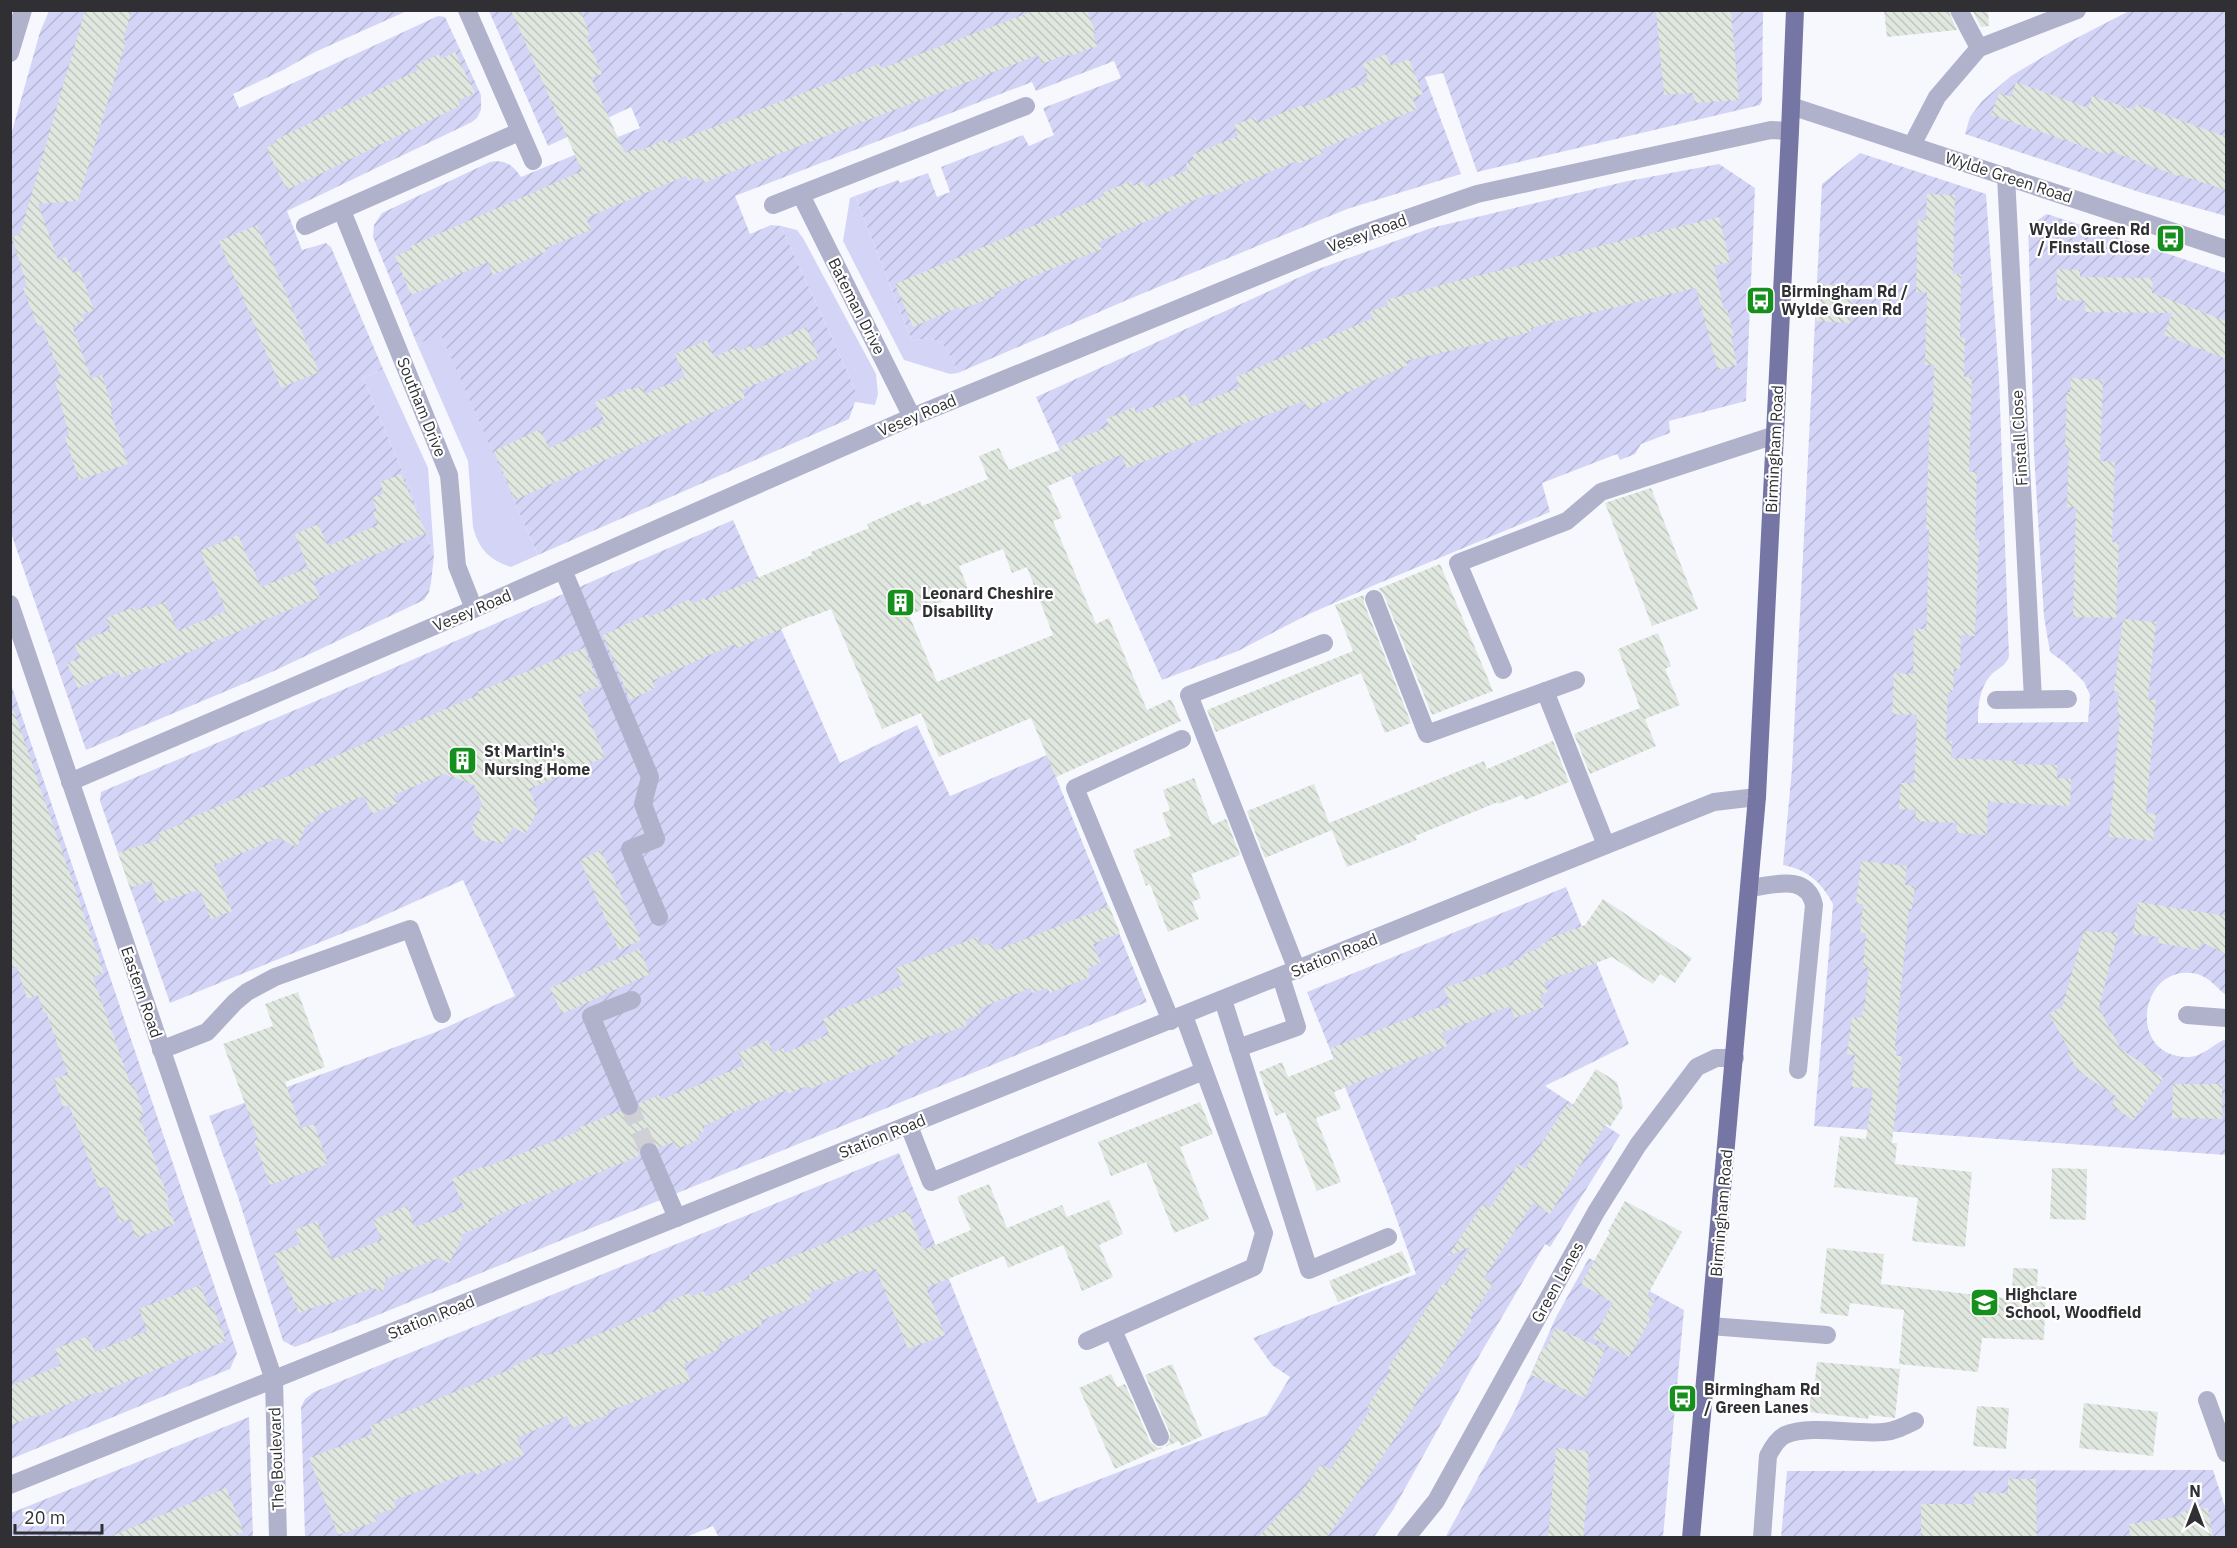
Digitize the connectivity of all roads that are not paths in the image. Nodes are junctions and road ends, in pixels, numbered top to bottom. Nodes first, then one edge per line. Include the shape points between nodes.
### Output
1 (23, 10) edge
2 (467, 10) edge
3 (1795, 10) edge
4 (1959, 10) edge
5 (2078, 10) edge
6 (1979, 48) junction
7 (10, 53) edge
8 (1026, 106) dead end
9 (1791, 106) junction
10 (1790, 131) junction
11 (519, 132) junction
12 (1912, 145) junction
13 (533, 161) dead end
14 (2006, 176) junction
15 (801, 195) junction
16 (773, 205) dead end
17 (342, 211) junction
18 (305, 226) dead end
19 (2226, 249) edge
20 (912, 417) junction
21 (1775, 435) junction
22 (563, 570) junction
23 (1374, 599) dead end
24 (10, 604) edge
25 (474, 609) junction
26 (1323, 644) dead end
27 (1503, 670) dead end
28 (1576, 680) dead end
29 (1545, 691) junction
30 (2033, 699) junction
31 (2068, 699) dead end
32 (1996, 700) dead end
33 (1182, 739) dead end
34 (70, 782) junction
35 (1757, 797) junction
36 (1606, 845) junction
37 (1749, 888) junction
38 (659, 917) dead end
39 (1289, 974) junction
40 (632, 1000) dead end
41 (1223, 1000) junction
42 (442, 1014) dead end
43 (2187, 1015) dead end
44 (2226, 1018) edge
45 (1177, 1019) junction
46 (1238, 1048) junction
47 (161, 1050) junction
48 (1735, 1058) junction
49 (1798, 1070) dead end
50 (1204, 1071) junction
51 (629, 1106) tunnel mouth
52 (909, 1126) junction
53 (649, 1152) tunnel mouth
54 (677, 1218) junction
55 (1388, 1237) dead end
56 (1710, 1326) junction
57 (1113, 1330) junction
58 (1827, 1335) dead end
59 (1087, 1341) dead end
60 (273, 1380) junction
61 (2207, 1400) dead end
62 (1915, 1421) dead end
63 (1160, 1437) dead end
64 (2226, 1453) edge
65 (10, 1485) edge
66 (278, 1538) edge
67 (1406, 1538) edge
68 (1691, 1538) edge
69 (1762, 1538) edge

1 - 7 street
2 - 11 street
3 - 9 main road, Birmingham Road
4 - 6 street
5 - 6 street
6 - 12 street via 1938,97
8 - 15 street
9 - 10 main road, Birmingham Road
9 - 12 street, Wylde Green Road
10 - 20 street, Vesey Road via 1771,130 1477,194 1356,236
10 - 21 main road, Birmingham Road
11 - 13 street
11 - 17 street
12 - 14 street, Wylde Green Road
14 - 19 street, Wylde Green Road
14 - 30 street, Finstall Close
15 - 16 street
15 - 20 street, Bateman Drive
17 - 18 street
17 - 25 street, Southam Drive via 449,475 457,566
20 - 22 street, Vesey Road
21 - 27 street via 1601,492 1568,521 1458,563
21 - 35 main road, Birmingham Road
22 - 25 street, Vesey Road
22 - 38 street via 650,777 643,804 656,839 630,849
23 - 29 street via 1427,734
24 - 34 street, Eastern Road
25 - 34 street, Vesey Road
26 - 39 street via 1189,695
28 - 29 street
29 - 36 street
30 - 31 street
30 - 32 street
33 - 45 street via 1075,788
34 - 47 street, Eastern Road
35 - 36 street, Station Road via 1714,802
35 - 37 main road, Birmingham Road
36 - 39 street, Station Road
37 - 48 main road, Birmingham Road
37 - 49 street via 1795,883 1811,894 1814,905
39 - 41 street, Station Road
39 - 46 street via 1297,1027
40 - 51 street via 591,1016
41 - 45 street, Station Road
41 - 46 street
42 - 47 street via 410,928 275,977 241,997 207,1032
43 - 44 street
45 - 50 street
45 - 52 street, Station Road
46 - 55 street via 1309,1270
47 - 60 street, Eastern Road
48 - 56 main road, Birmingham Road
48 - 67 street, Green Lanes via 1716,1058 1697,1067 1638,1145 1596,1212 1436,1501
50 - 52 street via 931,1182
50 - 57 street via 1264,1233 1254,1267
52 - 54 street, Station Road
53 - 54 street
54 - 60 street, Station Road
56 - 58 street
56 - 68 main road, Birmingham Road
57 - 59 street
57 - 63 street
60 - 65 street, Station Road
60 - 66 street, The Boulevard
61 - 64 street
62 - 69 street via 1884,1432 1799,1431 1783,1436 1768,1456

